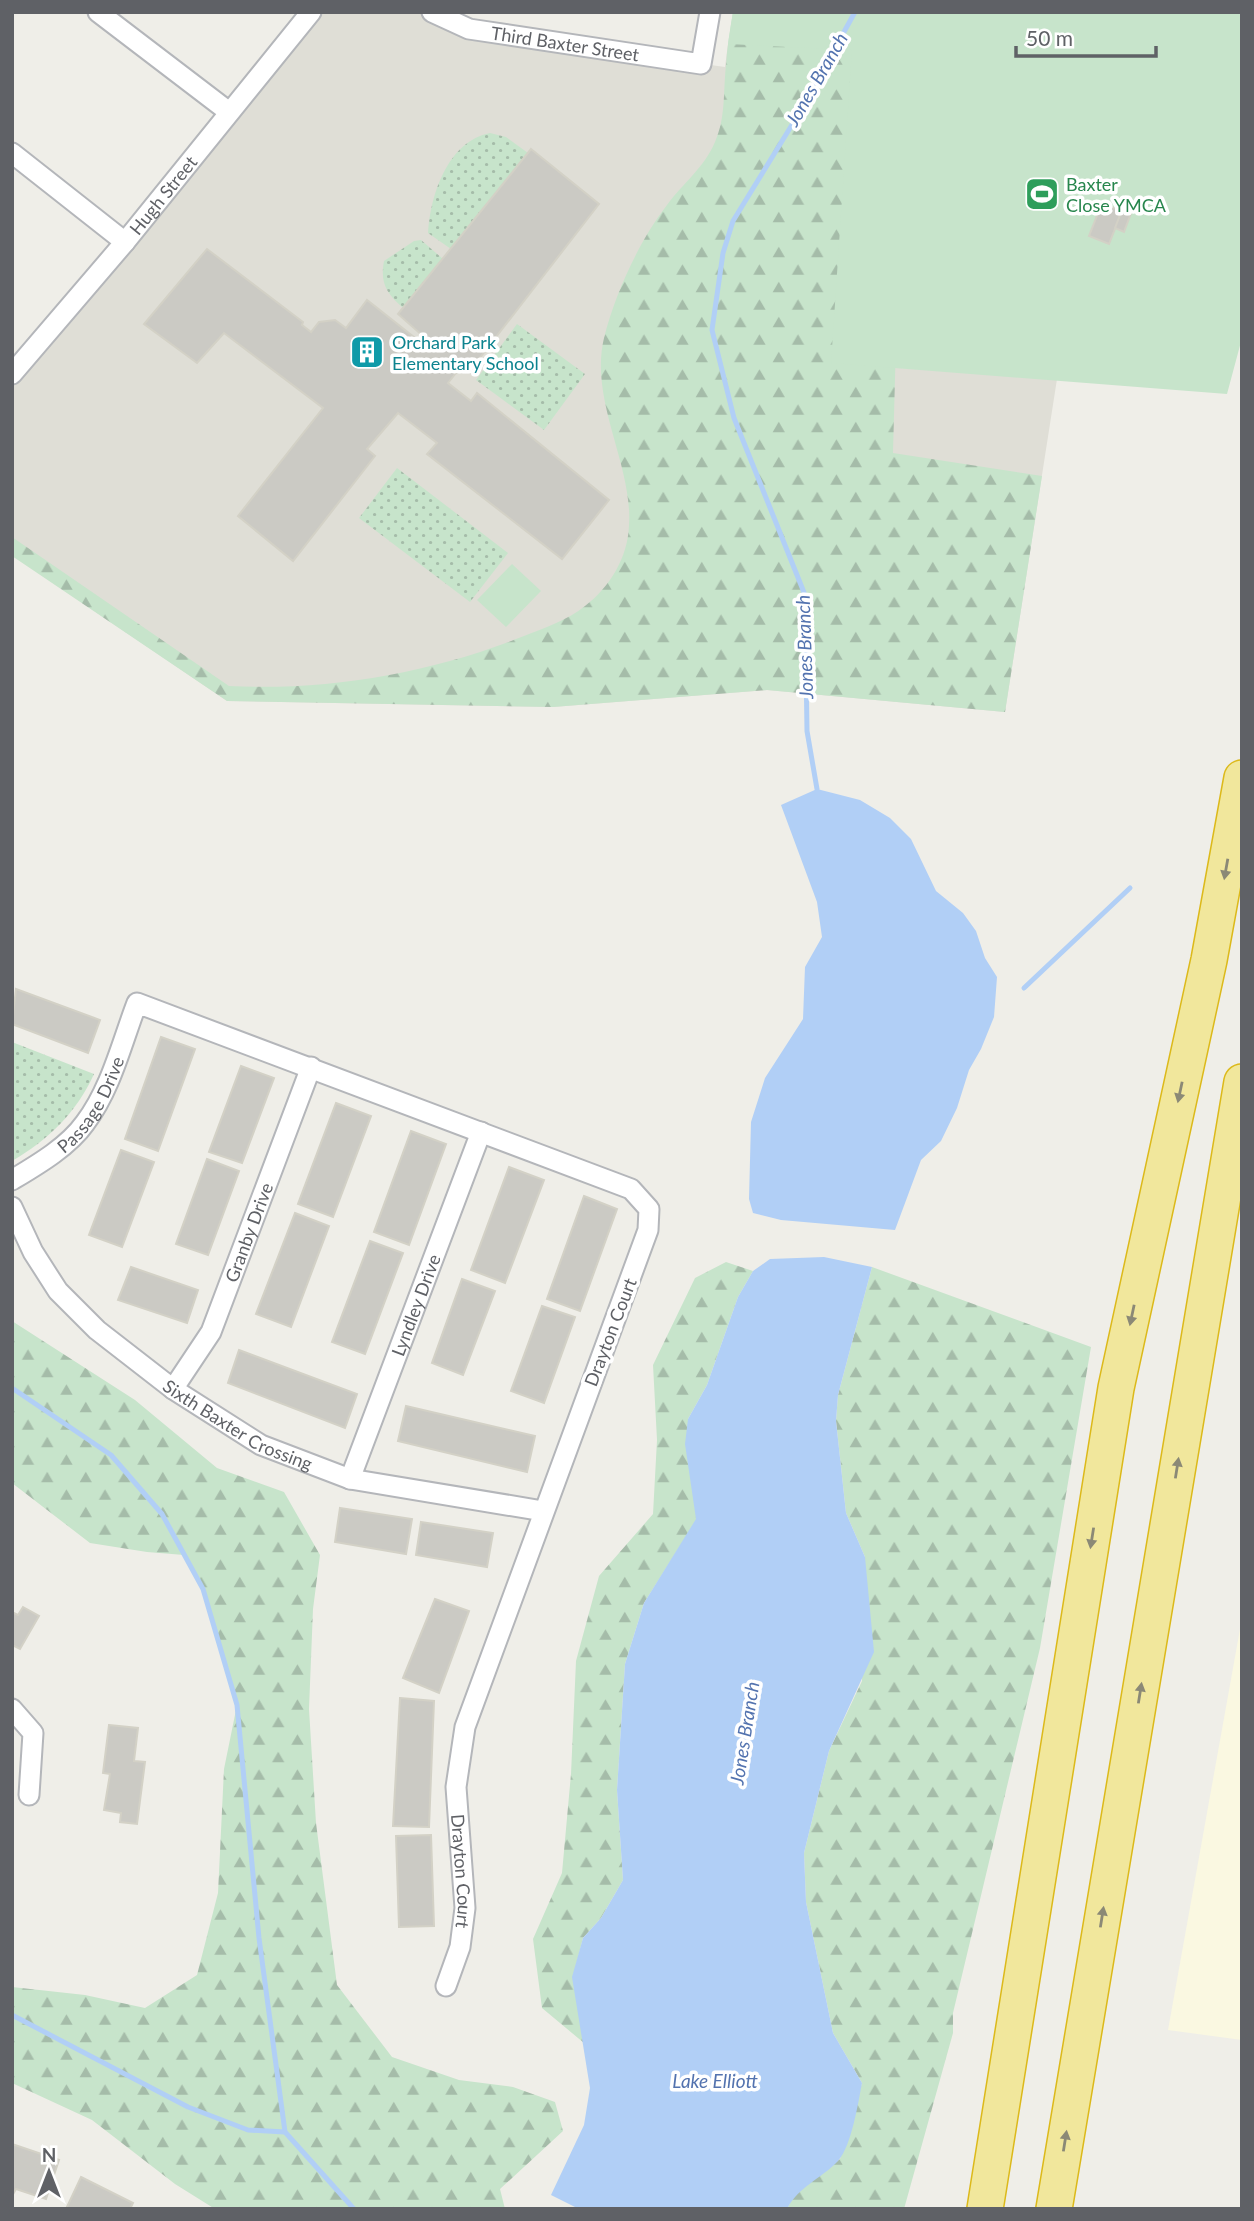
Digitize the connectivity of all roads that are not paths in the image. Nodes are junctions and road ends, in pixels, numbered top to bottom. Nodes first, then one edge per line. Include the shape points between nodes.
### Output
1 (99, 12) edge
2 (311, 12) edge
3 (432, 12) edge
4 (710, 12) edge
5 (470, 21) edge
6 (229, 112) junction
7 (12, 153) edge
8 (125, 242) junction
9 (12, 374) edge
10 (1242, 778) edge
11 (137, 1003) joint
12 (311, 1067) junction
13 (1242, 1082) edge
14 (481, 1132) junction
15 (12, 1180) edge
16 (12, 1207) edge
17 (173, 1389) junction
18 (350, 1479) junction
19 (543, 1511) junction
20 (12, 1709) edge
21 (29, 1795) dead end
22 (446, 1986) dead end
23 (985, 2209) edge
24 (1054, 2209) edge

1 - 6 street
2 - 6 street, Hugh Street
3 - 5 street, Third Baxter Street
4 - 5 street, Third Baxter Street via 701,64
6 - 8 street, Hugh Street
7 - 8 street
8 - 9 street, Hugh Street
10 -> 23 highway via 1209,960 1116,1388
11 - 12 street, Drayton Court
11 - 15 street, Passage Drive via 102,1096 85,1125 41,1163
12 - 14 street, Drayton Court
12 - 17 street, Granby Drive via 211,1332
24 -> 13 highway
14 - 18 street, Lyndley Drive
14 - 19 street, Drayton Court via 631,1189 649,1209 648,1230
16 - 17 street, Sixth Baxter Crossing via 58,1291 97,1330
17 - 18 street, Sixth Baxter Crossing via 261,1445
18 - 19 street, Sixth Baxter Crossing
19 - 22 street, Drayton Court via 465,1727 456,1787 465,1908 460,1947
20 - 21 street via 33,1733

